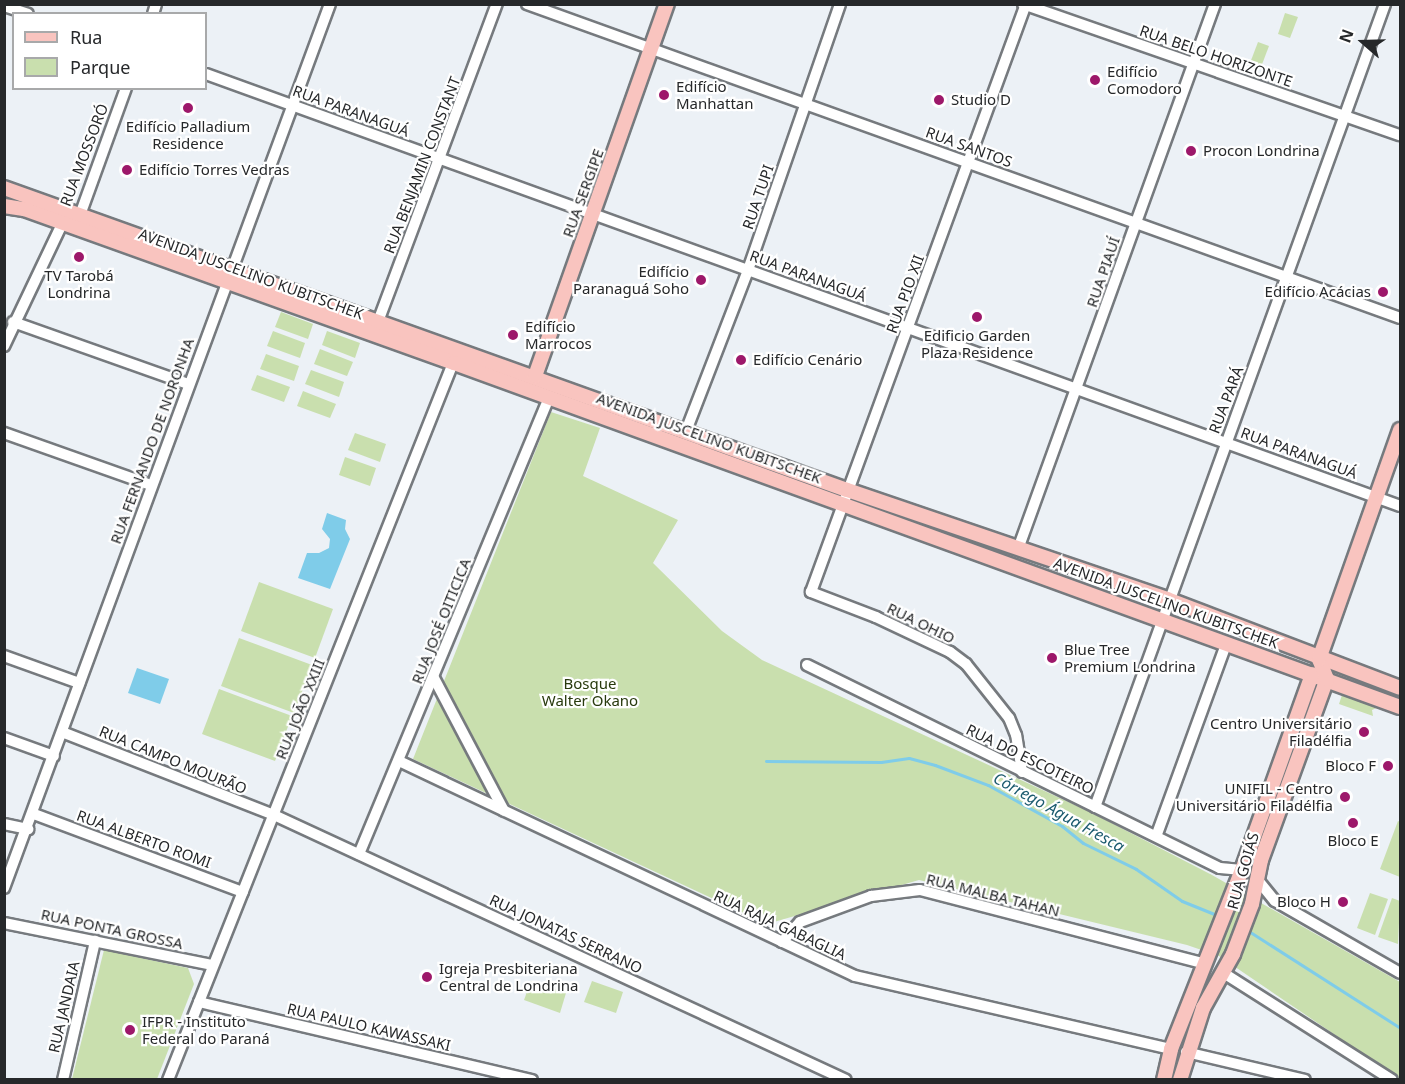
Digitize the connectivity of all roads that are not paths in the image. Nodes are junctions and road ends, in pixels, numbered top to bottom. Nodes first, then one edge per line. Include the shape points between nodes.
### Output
1 (330, 4) edge
2 (497, 4) edge
3 (527, 4) edge
4 (668, 4) edge
5 (840, 4) edge
6 (1215, 4) edge
7 (1385, 4) edge
8 (1025, 5) edge
9 (4, 6) edge
10 (22, 12) edge
11 (650, 52) junction
12 (1193, 65) junction
13 (207, 74) edge
14 (125, 90) edge
15 (806, 104) junction
16 (294, 106) junction
17 (1347, 115) junction
18 (1401, 135) edge
19 (440, 159) junction
20 (969, 163) junction
21 (7, 185) edge
22 (4, 206) edge
23 (57, 207) junction
24 (593, 214) junction
25 (80, 215) junction
26 (1136, 223) junction
27 (62, 224) junction
28 (748, 270) junction
29 (229, 277) junction
30 (1288, 278) junction
31 (1401, 318) edge
32 (9, 323) edge
33 (375, 328) junction
34 (909, 328) junction
35 (4, 346) edge
36 (456, 356) junction
37 (535, 376) junction
38 (188, 384) junction
39 (1078, 389) junction
40 (544, 396) junction
41 (1401, 430) edge
42 (686, 431) junction
43 (4, 433) edge
44 (1226, 443) junction
45 (151, 485) junction
46 (847, 490) junction
47 (1377, 497) junction
48 (842, 504) junction
49 (1401, 506) edge
50 (920, 532) junction
51 (1018, 549) junction
52 (811, 592) joint
53 (1167, 599) junction
54 (1160, 618) junction
55 (1226, 644) junction
56 (4, 656) edge
57 (1319, 659) junction
58 (807, 665) dead end
59 (1312, 674) junction
60 (434, 678) junction
61 (1326, 679) junction
62 (79, 683) junction
63 (1401, 688) edge
64 (1401, 707) edge
65 (62, 732) junction
66 (4, 738) edge
67 (54, 756) junction
68 (399, 761) junction
69 (1022, 772) junction
70 (1095, 807) junction
71 (504, 812) junction
72 (34, 814) junction
73 (274, 815) junction
74 (4, 824) edge
75 (28, 829) junction
76 (1157, 834) junction
77 (359, 854) junction
78 (1261, 860) junction
79 (1220, 868) junction
80 (1242, 870) junction
81 (1256, 886) junction
82 (4, 888) edge
83 (1235, 889) junction
84 (243, 892) junction
85 (4, 923) edge
86 (95, 941) junction
87 (782, 942) junction
88 (1206, 964) junction
89 (213, 965) junction
90 (1222, 972) junction
91 (1401, 973) edge
92 (199, 1002) junction
93 (1171, 1049) junction
94 (1186, 1053) junction
95 (843, 1079) edge
96 (63, 1080) edge
97 (168, 1080) edge
98 (532, 1080) edge
99 (1164, 1080) edge
100 (1180, 1080) edge
101 (1305, 1080) edge
102 (1392, 1080) edge

1 - 16 street, RUA FERNANDO DE NORONHA
2 - 19 street, RUA BENJAMIN CONSTANT
3 - 11 street, RUA SANTOS
4 - 11 main road, RUA SERGIPE
5 - 15 street, RUA TUPI
6 - 12 street, RUA PIAUÍ
7 - 17 street, RUA PARÁ
8 - 12 street, RUA BELO HORIZONTE
8 - 20 street, RUA PIO XII
9 - 10 street
11 - 15 street, RUA SANTOS
11 - 24 main road, RUA SERGIPE
12 - 17 street, RUA BELO HORIZONTE
12 - 26 street, RUA PIAUÍ
13 - 16 street, RUA PARANAGUÁ
14 - 25 street, RUA MOSSORÓ
15 - 20 street, RUA SANTOS
15 - 28 street, RUA TUPI
16 - 19 street, RUA PARANAGUÁ
16 - 29 street, RUA FERNANDO DE NORONHA
17 - 18 street, RUA BELO HORIZONTE
17 - 30 street, RUA PARÁ
19 - 24 street, RUA PARANAGUÁ
19 - 33 street, RUA BENJAMIN CONSTANT
20 - 26 street, RUA SANTOS
20 - 34 street, RUA PIO XII
21 - 23 main road, AVENIDA JUSCELINO KUBITSCHEK
22 - 27 main road, AVENIDA JUSCELINO KUBITSCHEK via 24,209
23 - 25 main road, AVENIDA JUSCELINO KUBITSCHEK
23 - 27 main road
24 - 28 street, RUA PARANAGUÁ
24 - 37 main road, RUA SERGIPE
25 - 27 street, RUA MOSSORÓ
25 - 29 main road, AVENIDA JUSCELINO KUBITSCHEK
26 - 30 street, RUA SANTOS
26 - 39 street, RUA PIAUÍ
27 - 29 main road, AVENIDA JUSCELINO KUBITSCHEK
27 - 32 street
28 - 34 street, RUA PARANAGUÁ
28 - 42 street, RUA TUPI
29 - 33 main road, AVENIDA JUSCELINO KUBITSCHEK
29 - 38 street, RUA FERNANDO DE NORONHA
30 - 31 street, RUA SANTOS
30 - 44 street, RUA PARÁ
32 - 35 street
32 - 38 street
33 - 36 main road, AVENIDA JUSCELINO KUBITSCHEK
34 - 39 street, RUA PARANAGUÁ
34 - 46 street, RUA PIO XII
36 - 37 main road, AVENIDA JUSCELINO KUBITSCHEK
36 - 40 main road, AVENIDA JUSCELINO KUBITSCHEK
36 - 73 street, RUA JOÃO XXIII
37 - 40 street, RUA SERGIPE
37 - 42 main road, AVENIDA JUSCELINO KUBITSCHEK
38 - 45 street, RUA FERNANDO DE NORONHA
39 - 44 street, RUA PARANAGUÁ
39 - 51 street, RUA PIAUÍ
40 - 48 main road, AVENIDA JUSCELINO KUBITSCHEK
40 - 60 street, RUA JOSÉ OITICICA
41 - 47 main road
42 - 46 main road, AVENIDA JUSCELINO KUBITSCHEK
43 - 45 street
44 - 47 street, RUA PARANAGUÁ
44 - 53 street, RUA PARÁ
45 - 62 street, RUA FERNANDO DE NORONHA
46 - 48 street, RUA PIO XII
46 - 51 main road, AVENIDA JUSCELINO KUBITSCHEK
47 - 49 street, RUA PARANAGUÁ
47 - 57 main road
48 - 50 main road, AVENIDA JUSCELINO KUBITSCHEK
48 - 52 street, RUA PIO XII
50 - 51 main road via 953,536 997,552 1009,554
50 - 54 main road, AVENIDA JUSCELINO KUBITSCHEK
51 - 53 main road, AVENIDA JUSCELINO KUBITSCHEK
52 - 69 street, RUA OHIO via 876,617 950,652 966,664 1009,718
53 - 54 street, RUA PARÁ
53 - 57 main road, AVENIDA JUSCELINO KUBITSCHEK
54 - 55 main road, AVENIDA JUSCELINO KUBITSCHEK
54 - 70 street, RUA PARÁ
55 - 59 main road, AVENIDA JUSCELINO KUBITSCHEK
55 - 76 street
56 - 62 street
57 - 61 main road
57 - 63 main road, AVENIDA JUSCELINO KUBITSCHEK
58 - 69 street, RUA DO ESCOTEIRO
59 - 61 main road, AVENIDA JUSCELINO KUBITSCHEK
59 - 80 main road, RUA GOIÁS
60 - 68 street, RUA JOSÉ OITICICA
60 - 71 street
61 - 64 main road, AVENIDA JUSCELINO KUBITSCHEK
61 - 78 main road, RUA GOIÁS
62 - 65 street, RUA FERNANDO DE NORONHA
65 - 67 street, RUA FERNANDO DE NORONHA
65 - 73 street, RUA CAMPO MOURÃO
66 - 67 street
67 - 72 street, RUA FERNANDO DE NORONHA
68 - 71 street, RUA RAJA GABAGLIA
68 - 77 street, RUA JOSÉ OITICICA
69 - 70 street, RUA DO ESCOTEIRO
70 - 76 street, RUA DO ESCOTEIRO
71 - 87 street, RUA RAJA GABAGLIA
72 - 75 street, RUA FERNANDO DE NORONHA
72 - 84 street, RUA ALBERTO ROMI
73 - 77 street, RUA JONATAS SERRANO
73 - 84 street, RUA JOÃO XXIII
74 - 75 street
75 - 82 street, RUA FERNANDO DE NORONHA
76 - 79 street, RUA DO ESCOTEIRO
77 - 95 street, RUA JONATAS SERRANO
78 - 80 main road
78 - 81 main road, RUA GOIÁS
79 - 80 street, RUA DO ESCOTEIRO
79 - 83 street
80 - 83 main road, RUA GOIÁS
81 - 88 main road via 1236,903
81 - 90 main road, RUA GOIÁS via 1237,943
81 - 91 street via 1275,901
83 - 88 main road, RUA GOIÁS
84 - 89 street, RUA JOÃO XXIII
85 - 86 street, RUA PONTA GROSSA
86 - 89 street, RUA PONTA GROSSA
86 - 96 street, RUA JANDAIA
87 - 88 street, RUA MALBA TAHAN via 800,922 871,896 920,890
87 - 93 street, RUA RAJA GABAGLIA via 855,976
88 - 93 main road, RUA GOIÁS
89 - 92 street, RUA JOÃO XXIII
90 - 94 main road, RUA GOIÁS
90 - 102 street
92 - 97 street, RUA JOÃO XXIII
92 - 98 street, RUA PAULO KAWASSAKI
93 - 99 main road, RUA GOIÁS
94 - 100 main road, RUA GOIÁS
94 - 101 street

